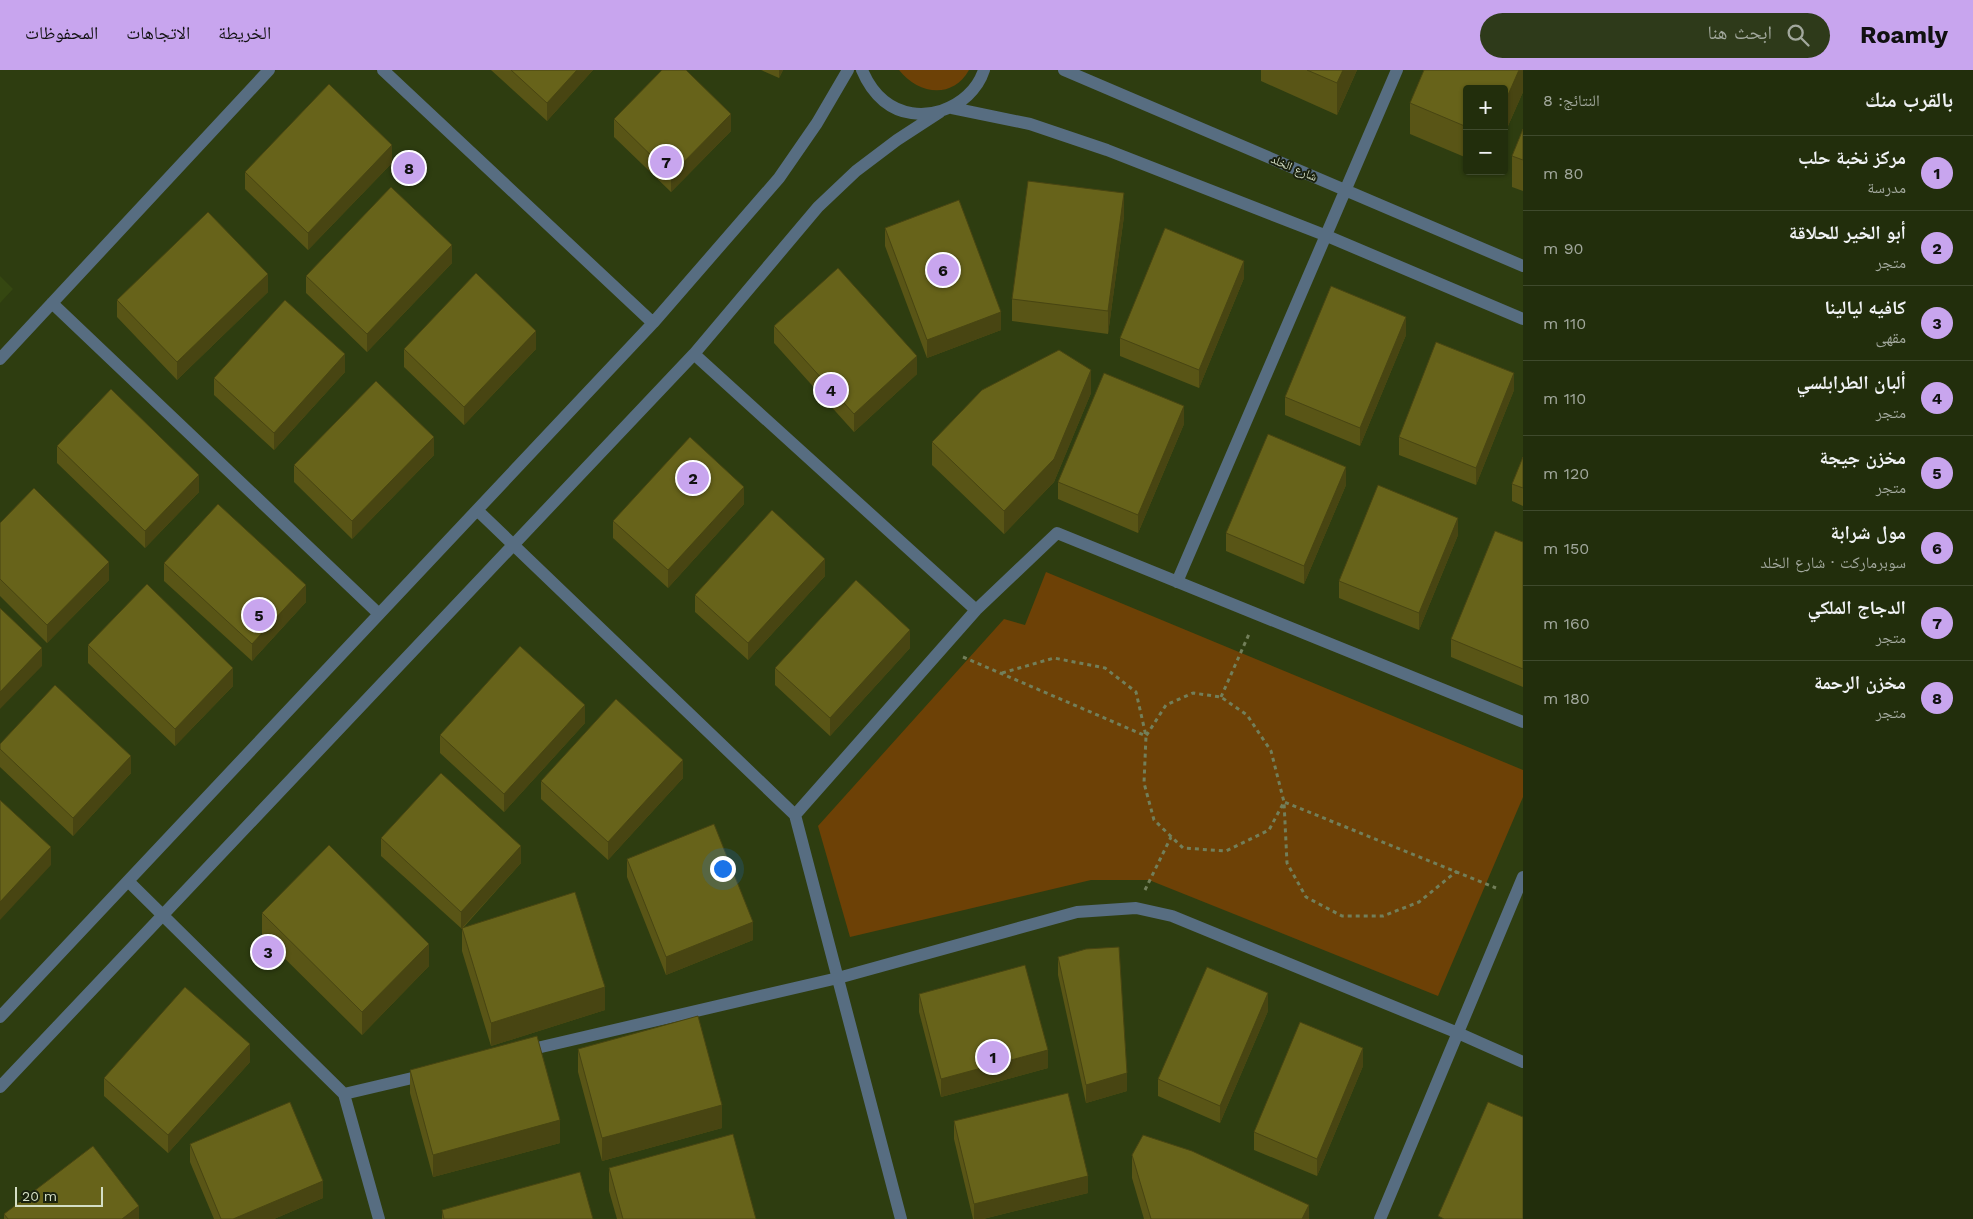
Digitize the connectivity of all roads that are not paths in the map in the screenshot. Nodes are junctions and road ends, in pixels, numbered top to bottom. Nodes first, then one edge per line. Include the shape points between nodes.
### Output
1 (269, 70) edge
2 (382, 70) edge
3 (848, 70) edge
4 (862, 70) edge
5 (984, 70) edge
6 (1064, 70) edge
7 (1397, 70) edge
8 (946, 110) junction
9 (1346, 190) junction
10 (1327, 236) junction
11 (1523, 266) edge
12 (52, 303) junction
13 (1523, 319) edge
14 (653, 323) junction
15 (694, 354) junction
16 (0, 359) edge
17 (477, 510) junction
18 (513, 545) junction
19 (1177, 582) junction
20 (976, 610) junction
21 (379, 614) junction
22 (1523, 722) edge
23 (795, 815) junction
24 (1523, 877) edge
25 (128, 881) junction
26 (163, 915) junction
27 (838, 978) junction
28 (0, 1017) edge
29 (1458, 1033) junction
30 (510, 1055) edge
31 (1523, 1062) edge
32 (442, 1071) edge
33 (0, 1087) edge
34 (344, 1094) junction
35 (379, 1219) edge
36 (901, 1219) edge
37 (1380, 1219) edge

1 - 12 street
2 - 14 street
3 - 14 street via 779,178
4 - 8 street via 870,87 884,102 901,111 921,114
5 - 8 street via 971,93
6 - 9 street, شارع الخلد
7 - 9 street
8 - 10 street via 1030,124
8 - 15 street via 897,140 818,207
9 - 10 street
9 - 11 street, شارع الخلد
10 - 13 street
10 - 19 street
12 - 16 street
12 - 21 street
14 - 17 street
15 - 18 street
15 - 20 street
17 - 18 street
17 - 21 street
18 - 23 street
18 - 26 street
19 - 20 street via 1057,533
19 - 22 street
20 - 23 street
21 - 25 street
23 - 27 street
24 - 29 street
25 - 26 street
25 - 28 street
26 - 33 street
26 - 34 street
27 - 29 street via 1077,912 1136,908 1172,916
27 - 30 street
27 - 36 street
29 - 31 street
29 - 37 street
32 - 34 street
34 - 35 street

